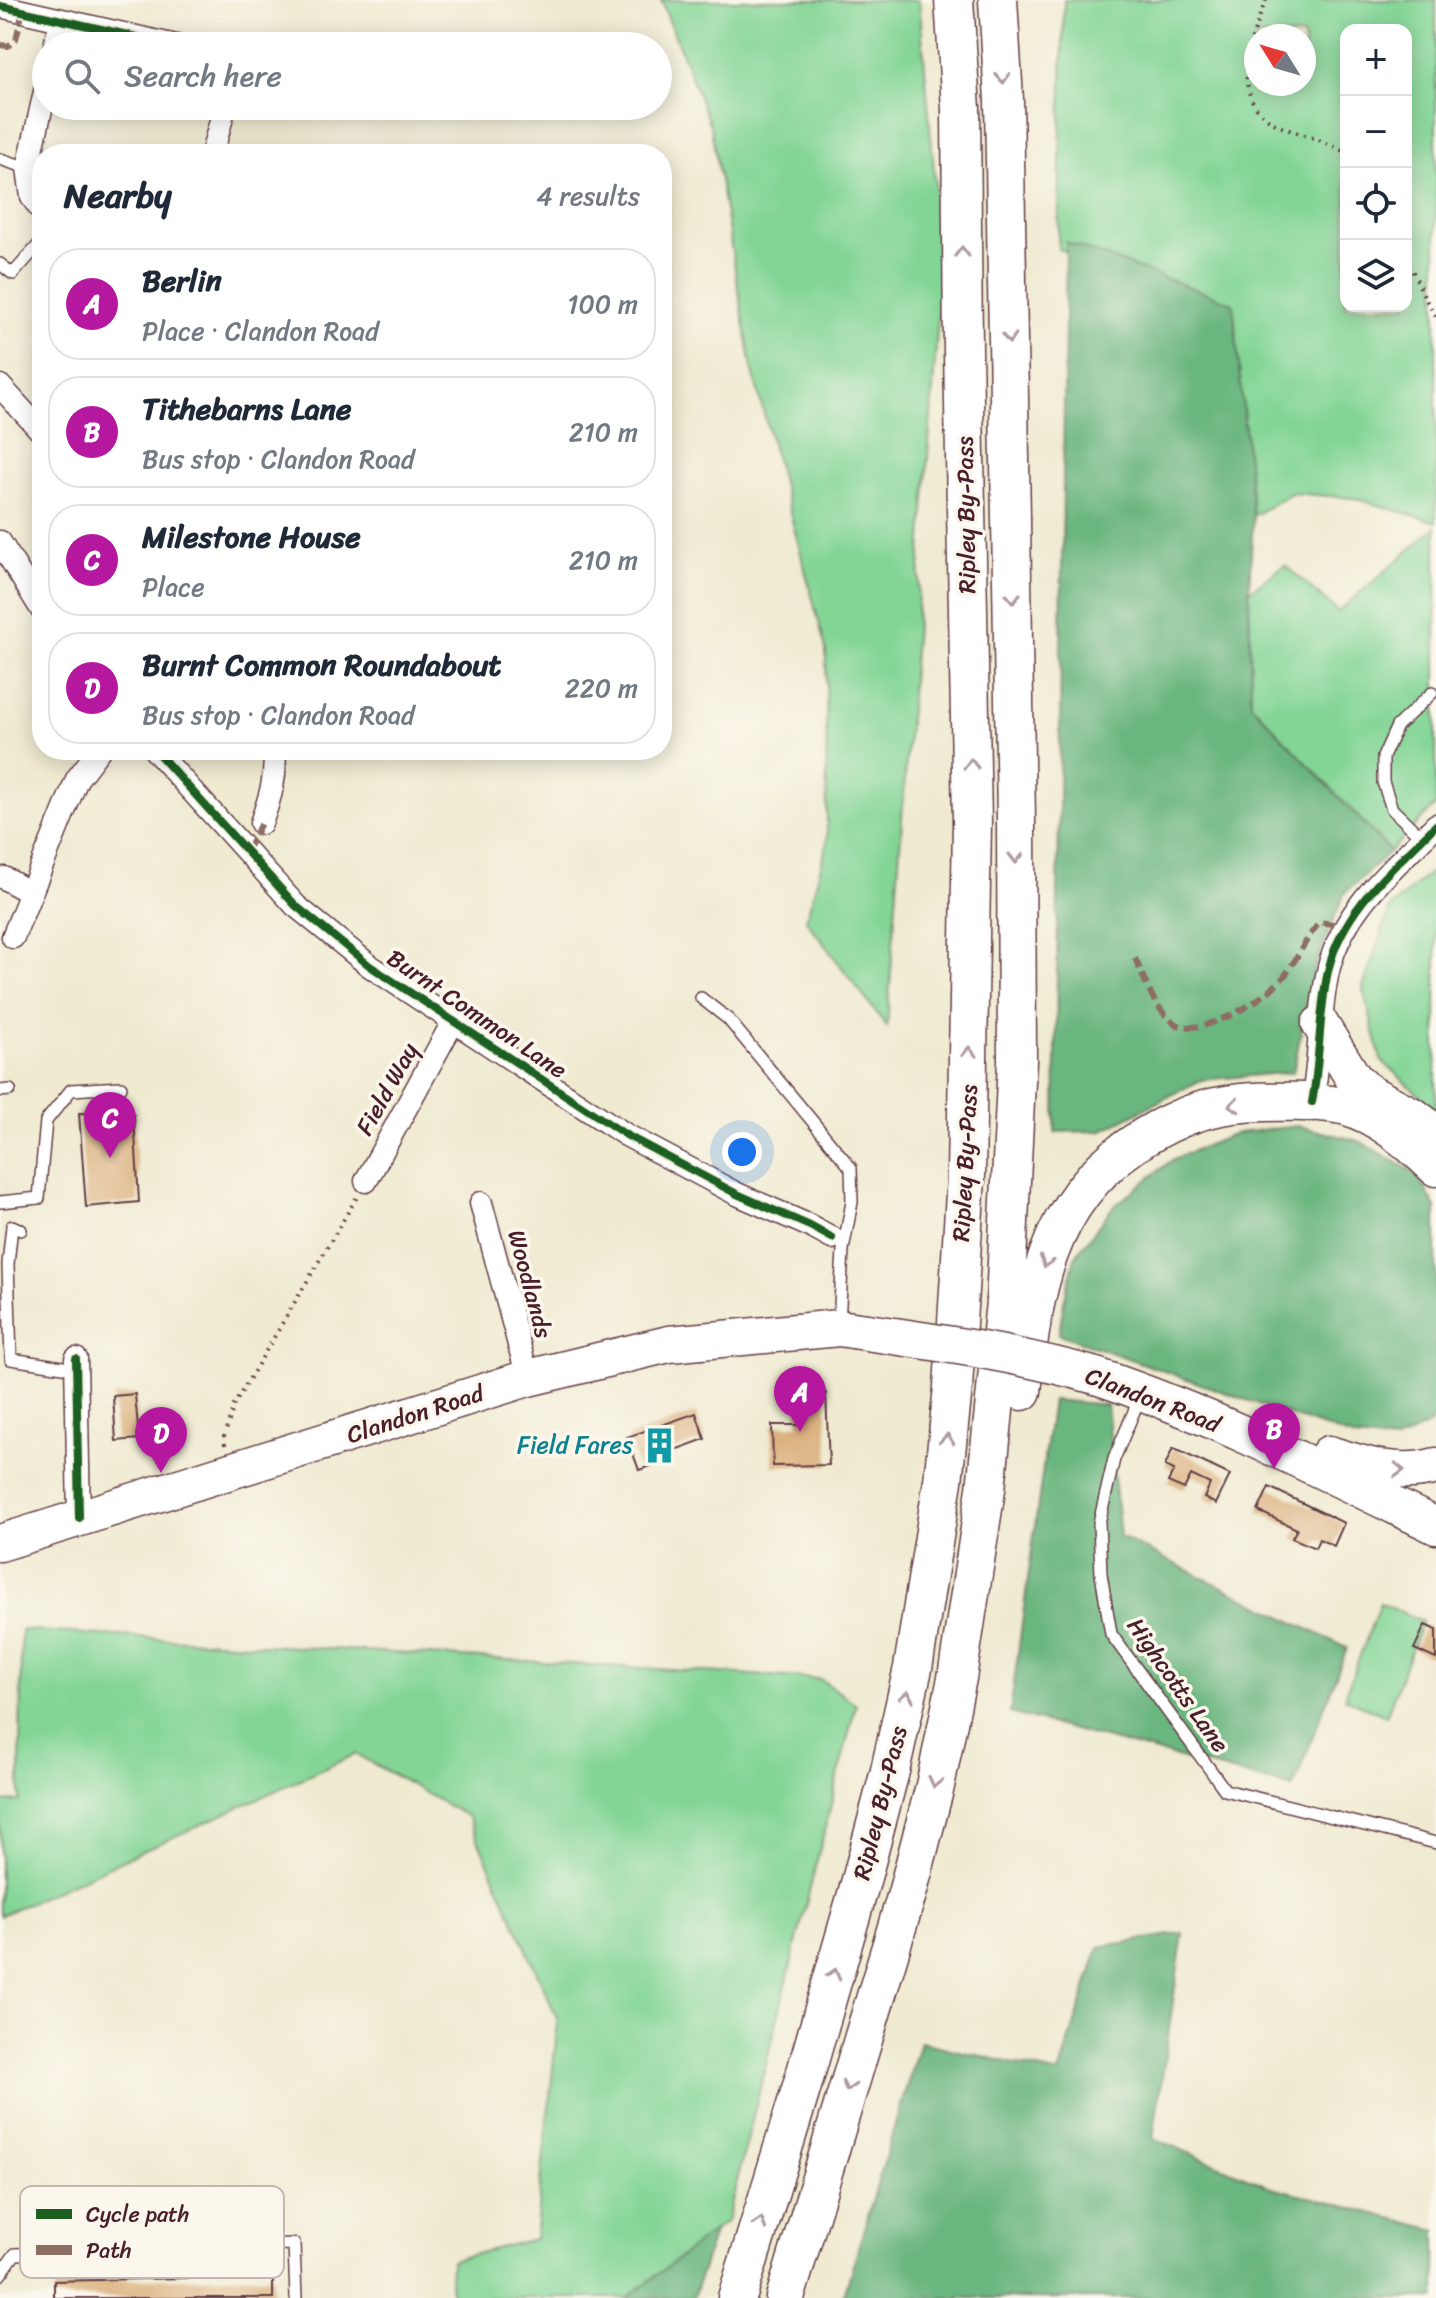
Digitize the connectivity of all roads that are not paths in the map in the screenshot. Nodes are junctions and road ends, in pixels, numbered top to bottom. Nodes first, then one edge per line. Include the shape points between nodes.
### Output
1 (954, 0) edge
2 (998, 0) edge
3 (0, 6) edge
4 (61, 20) junction
5 (58, 32) edge
6 (114, 32) edge
7 (39, 120) edge
8 (221, 120) edge
9 (33, 144) edge
10 (215, 144) edge
11 (32, 150) edge
12 (0, 159) edge
13 (28, 168) junction
14 (32, 197) edge
15 (32, 252) edge
16 (0, 264) edge
17 (0, 386) edge
18 (32, 421) edge
19 (0, 542) edge
20 (32, 594) edge
21 (1432, 693) dead end
22 (91, 760) edge
23 (164, 760) edge
24 (275, 760) edge
25 (261, 823) dead end
26 (1429, 832) edge
27 (4, 878) dead end
28 (31, 893) junction
29 (13, 937) dead end
30 (701, 998) dead end
31 (453, 1022) junction
32 (1320, 1024) junction
33 (121, 1087) dead end
34 (1312, 1102) junction
35 (1436, 1133) edge
36 (1436, 1168) edge
37 (366, 1181) road end
38 (0, 1202) edge
39 (481, 1203) dead end
40 (21, 1230) dead end
41 (837, 1244) junction
42 (846, 1329) junction
43 (76, 1364) joint
44 (528, 1378) junction
45 (1142, 1391) junction
46 (1241, 1434) junction
47 (1436, 1466) edge
48 (79, 1518) junction
49 (1436, 1526) edge
50 (0, 1543) edge
51 (957, 1678) junction
52 (1436, 1843) edge
53 (284, 2244) edge
54 (20, 2254) edge
55 (0, 2275) edge
56 (296, 2298) edge
57 (737, 2298) edge
58 (785, 2298) edge

57 -> 1 highway, Ripley By-Pass via 889,1775 913,1668 953,1387 966,1177 972,822 961,109
2 -> 51 highway, Ripley By-Pass via 1009,340 1017,1061 1003,1317 986,1489
3 - 4 street
4 - 5 street
4 - 6 street
7 - 9 street
8 - 10 street
11 - 13 street
12 - 13 lane
13 - 14 street
15 - 16 lane via 13,274
17 - 18 street
19 - 20 street
21 - 26 lane via 1397,726 1383,757 1383,782 1392,809
22 - 28 street via 77,779
23 - 31 street, Burnt Common Lane via 296,906 370,966
24 - 25 street
26 - 32 street via 1357,907 1330,965
27 - 28 street
28 - 29 street
30 - 41 lane via 728,1019 851,1168 852,1202
31 - 37 street, Field Way
31 - 41 street, Burnt Common Lane via 626,1135
32 - 34 street
32 - 35 main road via 1354,1079
33 - 38 lane via 71,1090 46,1121 39,1198
34 - 36 main road via 1344,1106 1376,1121
34 -> 51 highway via 1227,1105 1149,1133 1090,1181 1059,1226 1030,1320 1005,1536 987,1602
39 - 44 street, Woodlands
40 - 43 lane via 12,1226 8,1264 11,1359
41 - 42 lane
42 - 44 main road, Clandon Road via 669,1344
42 - 45 main road, Clandon Road, bridge via 1044,1361
43 - 48 street
44 - 48 main road, Clandon Road
45 - 46 main road, Clandon Road
45 - 52 lane, Highcotts Lane via 1114,1459 1099,1523 1111,1634 1225,1790
46 -> 47 main road via 1370,1467 1400,1471
46 - 49 main road, Clandon Road
48 - 50 main road, Clandon Road
51 -> 58 highway, Ripley By-Pass via 907,1894
53 - 56 lane via 294,2244
54 - 55 lane

